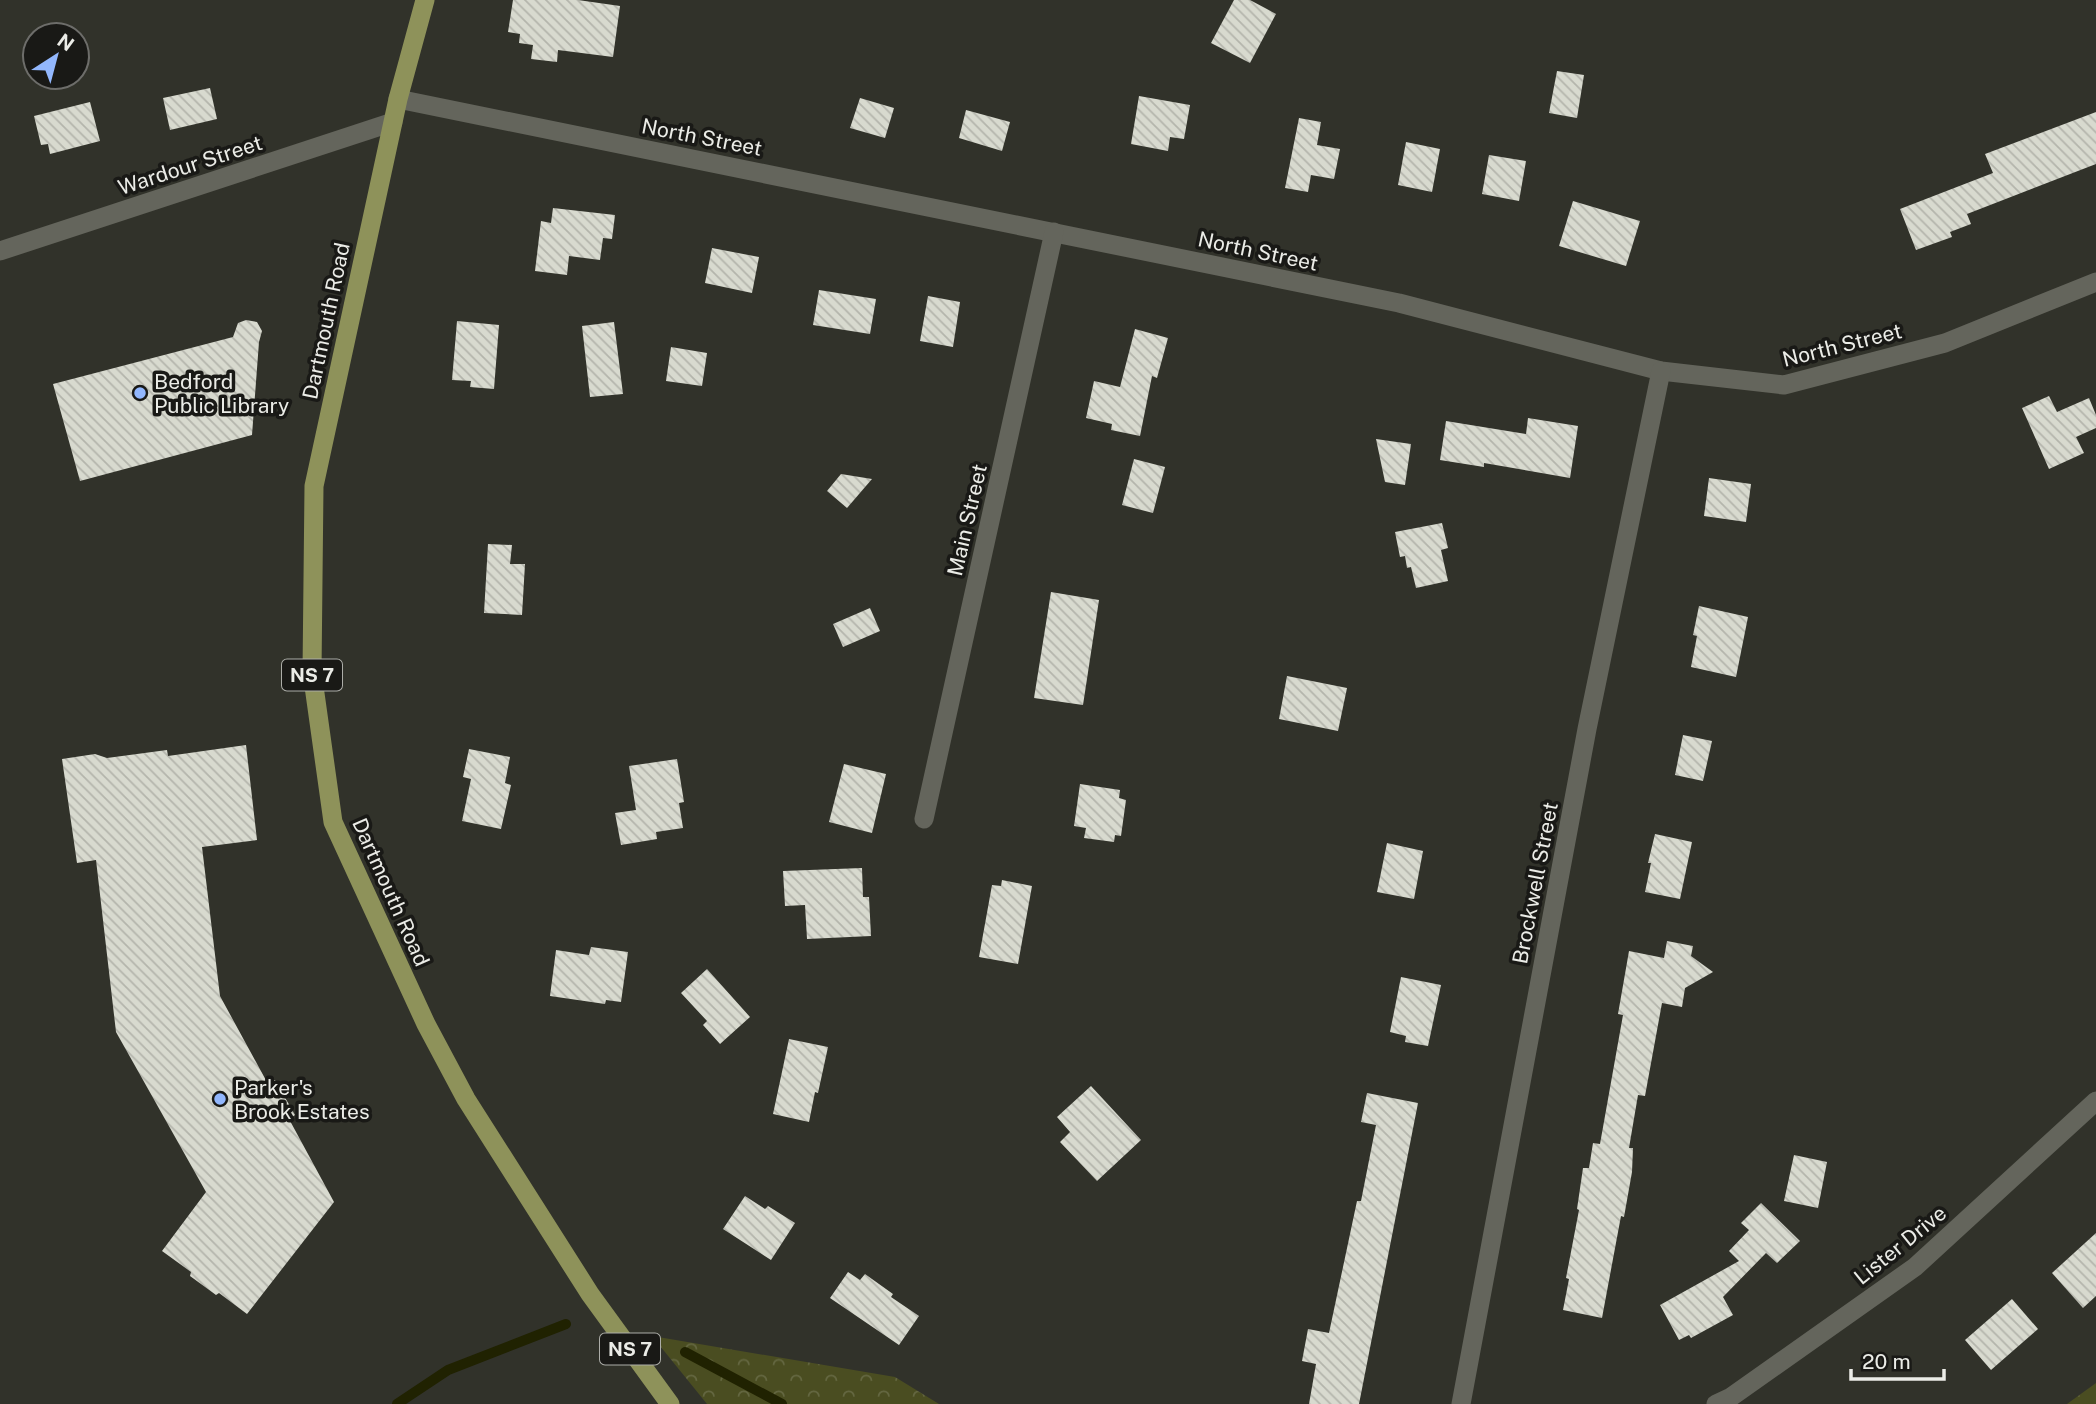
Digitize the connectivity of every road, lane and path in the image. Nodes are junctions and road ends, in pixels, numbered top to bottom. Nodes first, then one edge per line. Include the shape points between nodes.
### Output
1 (425, 0) edge
2 (398, 99) junction
3 (393, 122) junction
4 (1054, 232) junction
5 (0, 251) edge
6 (2096, 282) edge
7 (1661, 371) junction
8 (924, 819) dead end
9 (2096, 1101) edge
10 (670, 1404) edge
11 (1461, 1404) edge
12 (1716, 1404) edge

1 - 2 main road, Dartmouth Road / NS 7
2 - 3 main road, Dartmouth Road / NS 7
2 - 4 street, North Street
3 - 5 street, Wardour Street
3 - 10 main road, Dartmouth Road / NS 7 via 314,486 312,673 333,822 425,1024 466,1099 590,1294
4 - 7 street, North Street via 1399,303
4 - 8 street, Main Street
6 - 7 street, North Street via 1945,343 1784,384
7 - 11 street, Brockwell Street via 1585,742
9 - 12 street, Lister Drive via 1915,1267

